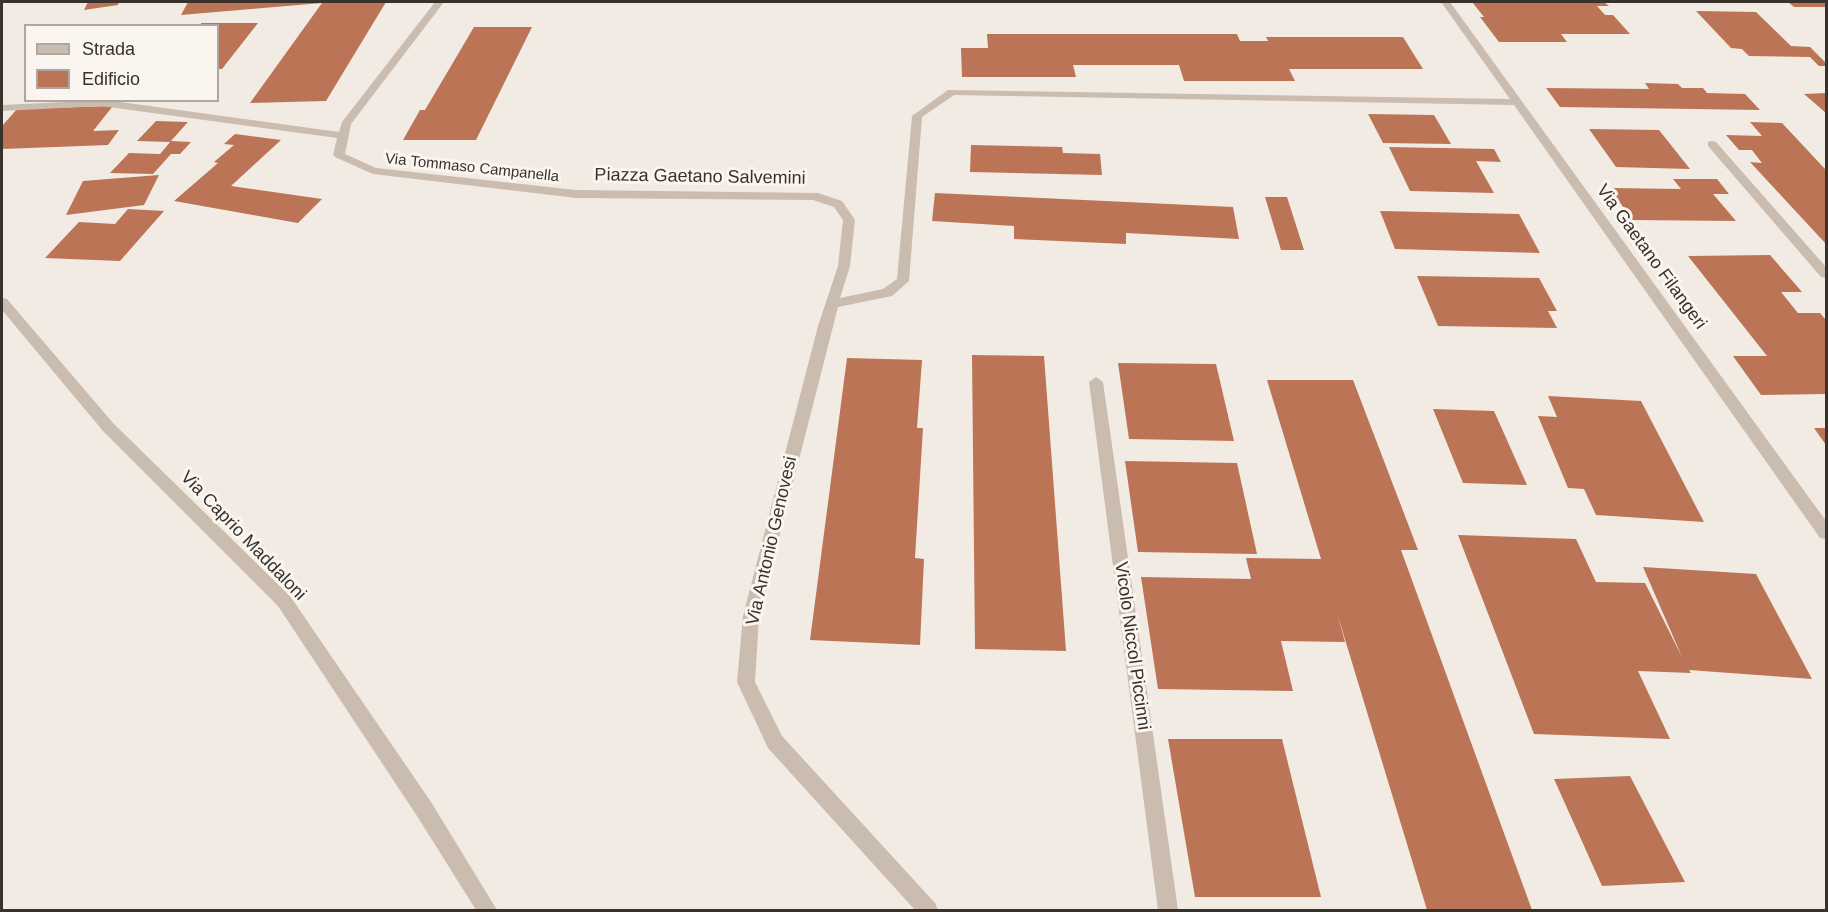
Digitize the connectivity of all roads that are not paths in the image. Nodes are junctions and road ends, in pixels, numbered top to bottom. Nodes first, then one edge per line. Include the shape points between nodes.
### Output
1 (439, 2) edge
2 (1446, 2) edge
3 (1518, 102) junction
4 (2, 108) edge
5 (344, 135) junction
6 (1712, 144) dead end
7 (576, 194) joint
8 (1827, 274) edge
9 (2, 302) edge
10 (832, 304) junction
11 (825, 326) joint
12 (1096, 382) dead end
13 (1827, 533) edge
14 (487, 910) edge
15 (928, 910) edge
16 (1168, 910) edge

1 - 5 street via 346,124
2 - 3 street, Via Gaetano Filangeri
3 - 10 street via 952,92 917,116 903,281 887,293
3 - 13 street, Via Gaetano Filangeri
4 - 5 street via 101,103
5 - 7 street, Via Tommaso Campanella via 339,155 374,171
6 - 8 street
7 - 10 street, Piazza Gaetano Salvemini via 814,196 838,204 849,220 844,267
9 - 14 street, Via Caprio Maddaloni via 108,427 284,601
10 - 11 street, Piazza Gaetano Salvemini
11 - 15 street, Via Antonio Genovesi via 752,616 746,682 775,742
12 - 16 street, Vicolo Niccol Piccinni

